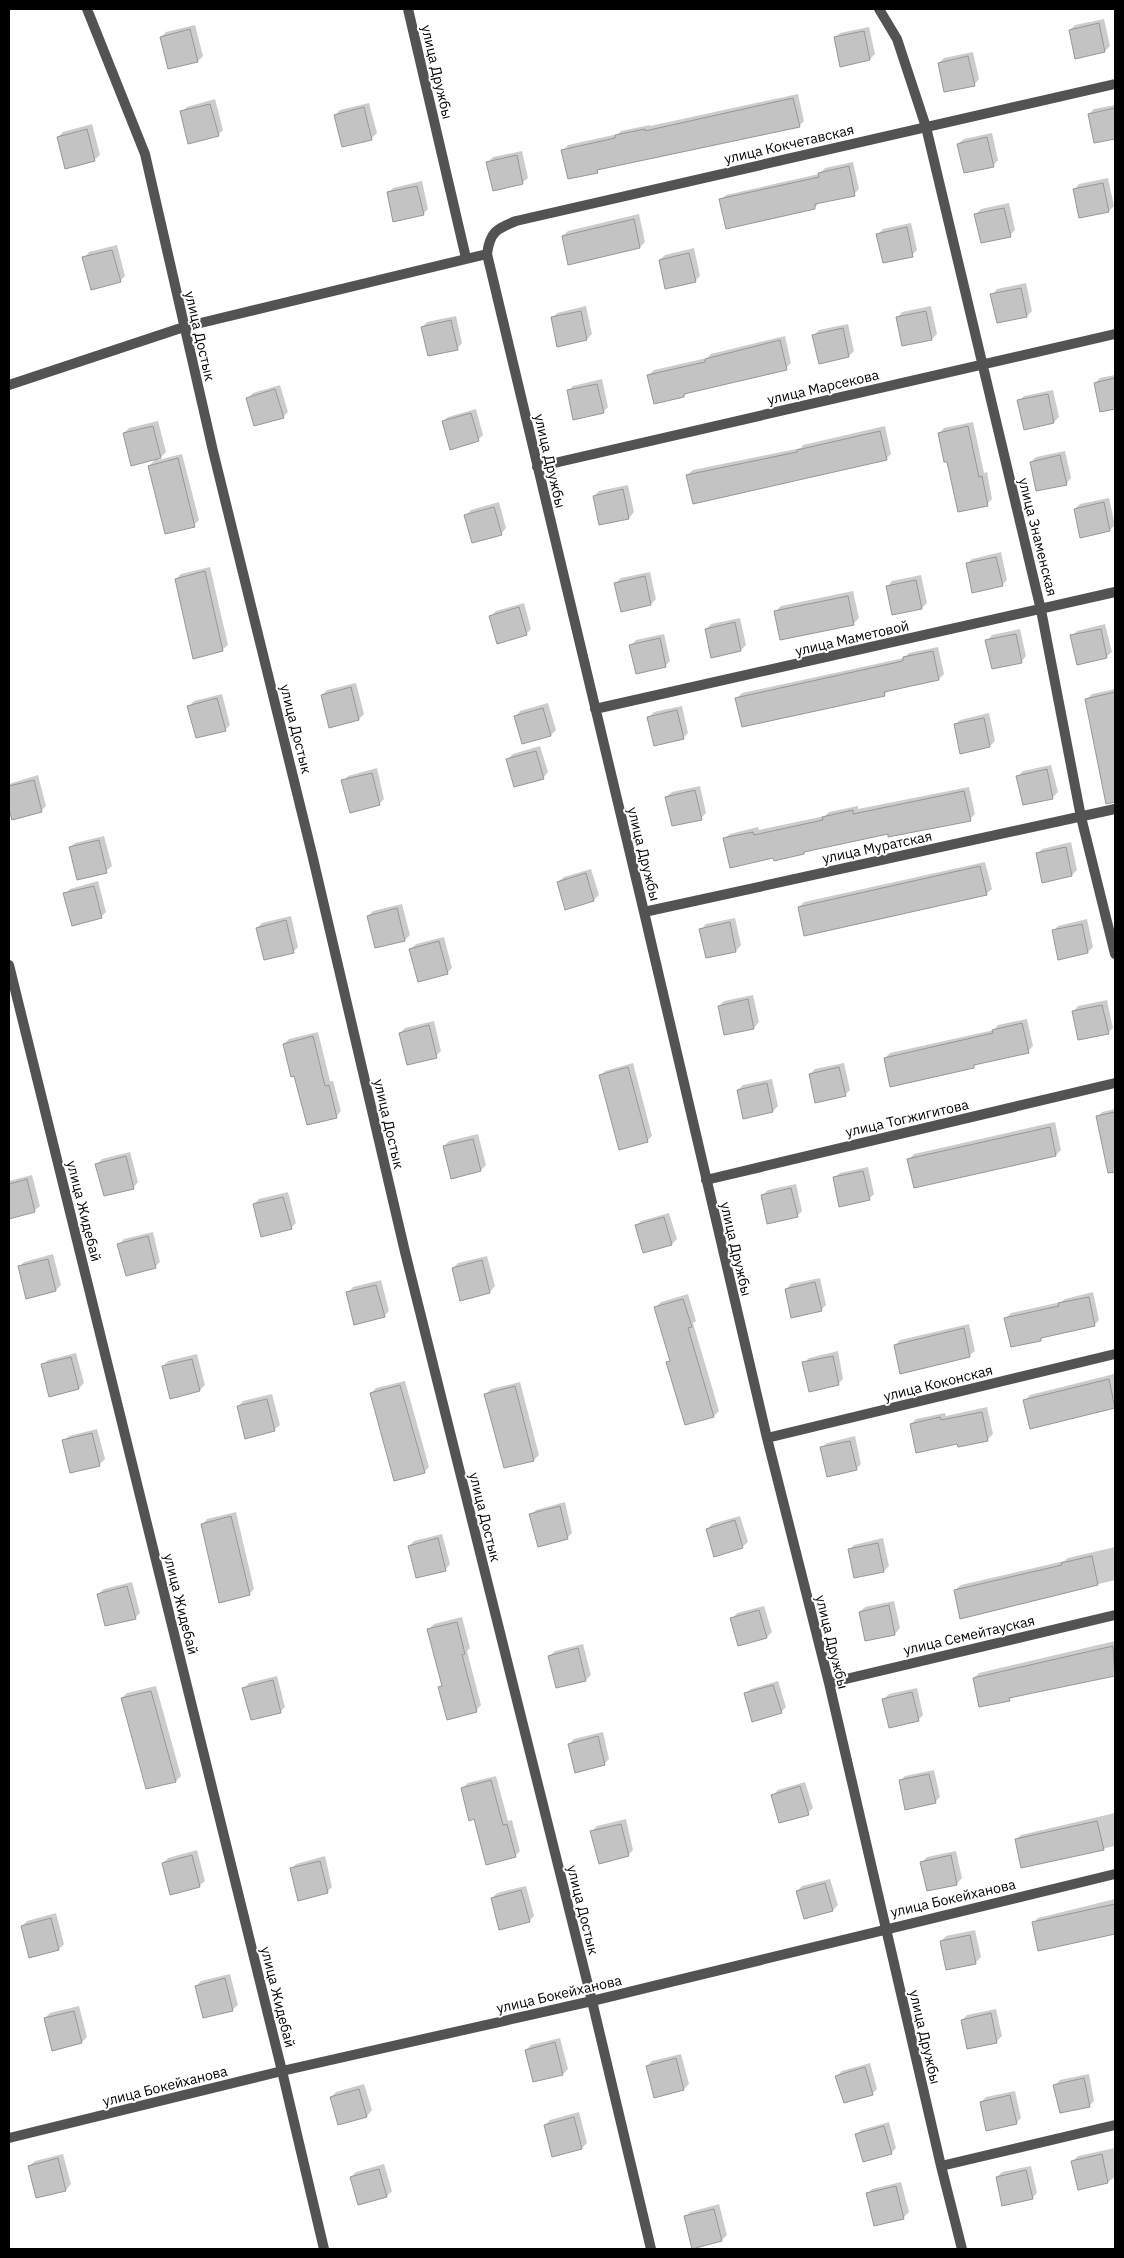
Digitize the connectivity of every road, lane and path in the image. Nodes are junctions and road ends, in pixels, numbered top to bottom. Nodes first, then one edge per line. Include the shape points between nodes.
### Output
1 (87, 9) edge
2 (408, 9) edge
3 (879, 9) edge
4 (1115, 84) edge
5 (926, 127) junction
6 (487, 254) junction
7 (466, 258) junction
8 (184, 328) junction
9 (1115, 334) edge
10 (981, 365) junction
11 (9, 385) edge
12 (537, 467) junction
13 (1115, 592) edge
14 (1041, 610) junction
15 (595, 709) junction
16 (1115, 809) edge
17 (1081, 817) junction
18 (644, 912) junction
19 (1115, 954) edge
20 (9, 965) edge
21 (1115, 1083) edge
22 (706, 1180) junction
23 (1115, 1354) edge
24 (767, 1438) junction
25 (1115, 1615) edge
26 (829, 1683) junction
27 (1115, 1874) edge
28 (886, 1928) junction
29 (592, 2001) junction
30 (282, 2072) junction
31 (1115, 2125) edge
32 (9, 2138) edge
33 (941, 2166) junction
34 (324, 2249) edge
35 (651, 2249) edge
36 (962, 2249) edge

1 - 8 street, улица Достык via 145,154
2 - 7 street, улица Дружбы
3 - 5 street, улица Знаменская via 897,39
4 - 5 street, улица Кокчетавская
5 - 6 street, улица Кокчетавская via 516,221 497,228 489,241
5 - 10 street, улица Знаменская
6 - 7 street
6 - 12 street, улица Дружбы
7 - 8 street
8 - 11 street
8 - 29 street, улица Достык via 405,1252
9 - 10 street, улица Марсекова
10 - 12 street, улица Марсекова
10 - 14 street, улица Знаменская
12 - 15 street, улица Дружбы
13 - 14 street, улица Маметовой
14 - 15 street, улица Маметовой
14 - 17 street, улица Знаменская
15 - 18 street, улица Дружбы
16 - 17 street, улица Муратская
17 - 18 street, улица Муратская
17 - 19 street, улица Знаменская
18 - 22 street, улица Дружбы
20 - 30 street, улица Жидебай
21 - 22 street, улица Тогжигитова
22 - 24 street, улица Дружбы
23 - 24 street, улица Коконская
24 - 26 street, улица Дружбы
25 - 26 street, улица Семейтауская
26 - 28 street, улица Дружбы
27 - 28 street, улица Бокейханова
28 - 29 street, улица Бокейханова
28 - 33 street, улица Дружбы
29 - 30 street, улица Бокейханова
29 - 35 street, улица Достык
30 - 32 street, улица Бокейханова
30 - 34 street, улица Жидебай
31 - 33 street
33 - 36 street, улица Дружбы

